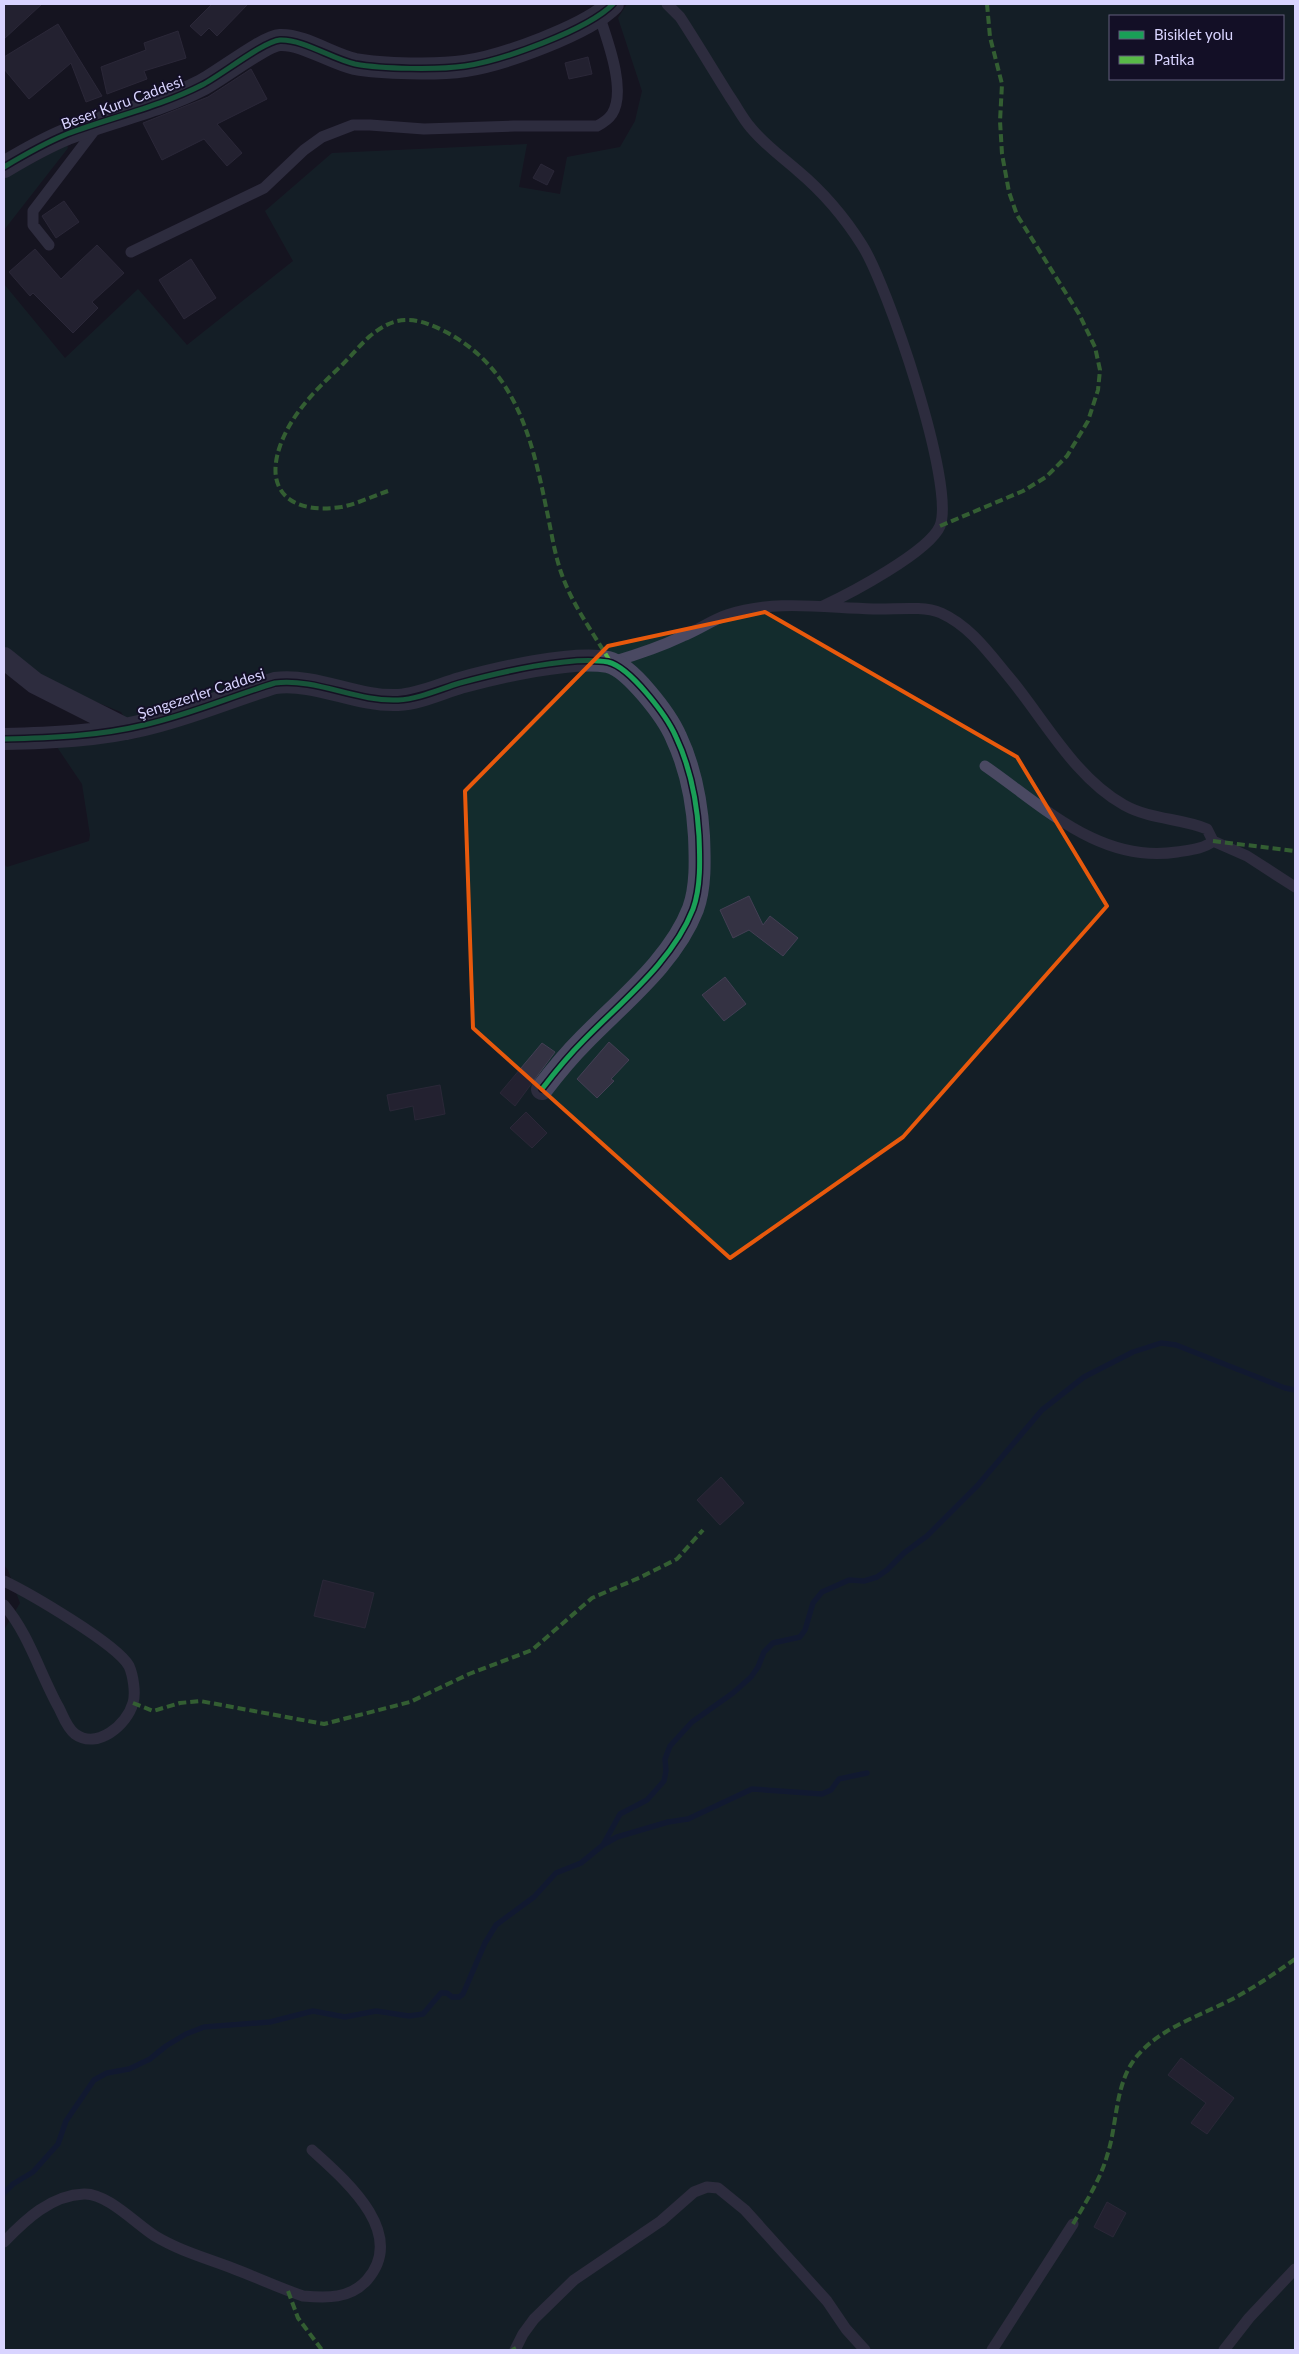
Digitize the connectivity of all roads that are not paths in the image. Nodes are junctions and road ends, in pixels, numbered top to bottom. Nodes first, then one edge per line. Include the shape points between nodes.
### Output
1 (667, 4) edge
2 (606, 9) edge
3 (102, 122) junction
4 (4, 167) edge
5 (49, 245) dead end
6 (131, 252) dead end
7 (823, 606) junction
8 (4, 658) edge
9 (610, 662) junction
10 (126, 729) junction
11 (4, 739) edge
12 (985, 766) dead end
13 (1213, 841) junction
14 (1295, 887) edge
15 (542, 1089) dead end
16 (4, 1581) edge
17 (4, 1605) edge
18 (312, 2150) dead end
19 (1073, 2224) dead end
20 (4, 2242) edge
21 (1295, 2269) edge
22 (516, 2350) edge
23 (865, 2350) edge
24 (992, 2350) edge
25 (1224, 2350) edge

1 - 7 lane via 680,17 750,127 771,150 813,184 862,245 880,280 924,410 941,494 940,526 932,538 876,580
2 - 3 street, Beser Kuru Caddesi via 563,35 464,66 356,64 289,41 272,42 184,95
2 - 6 lane via 616,74 616,99 607,121 597,126 424,129 353,125 304,150 264,188
3 - 4 street, Beser Kuru Caddesi via 66,135
3 - 5 lane via 34,211 33,225
7 - 9 lane via 769,607 728,615 682,637
7 - 13 lane via 928,610 955,622 972,634 989,653 1064,749 1109,795 1150,816 1207,829
8 - 10 street via 35,683
9 - 10 street, Şengezerler Caddesi via 584,660 552,664 400,700 385,700 311,684 275,682 163,720
9 - 15 street via 646,691 673,729 683,752 696,794 700,848 697,890 687,922 666,954 574,1050
10 - 11 street, Şengezerler Caddesi
12 - 13 lane via 1054,818 1116,847 1147,853 1171,853 1198,848
13 - 14 lane via 1247,856
16 - 17 lane via 94,1635 128,1666 134,1695 121,1724 108,1735 95,1739 74,1733 54,1700 21,1627
18 - 20 lane via 346,2181 365,2205 376,2225 381,2246 375,2270 360,2288 342,2296 304,2296 184,2252 155,2236 111,2204 85,2193 71,2195 34,2213
19 - 24 lane
21 - 25 lane
22 - 23 lane via 534,2319 574,2280 661,2222 694,2192 707,2187 718,2188 744,2210 827,2301

